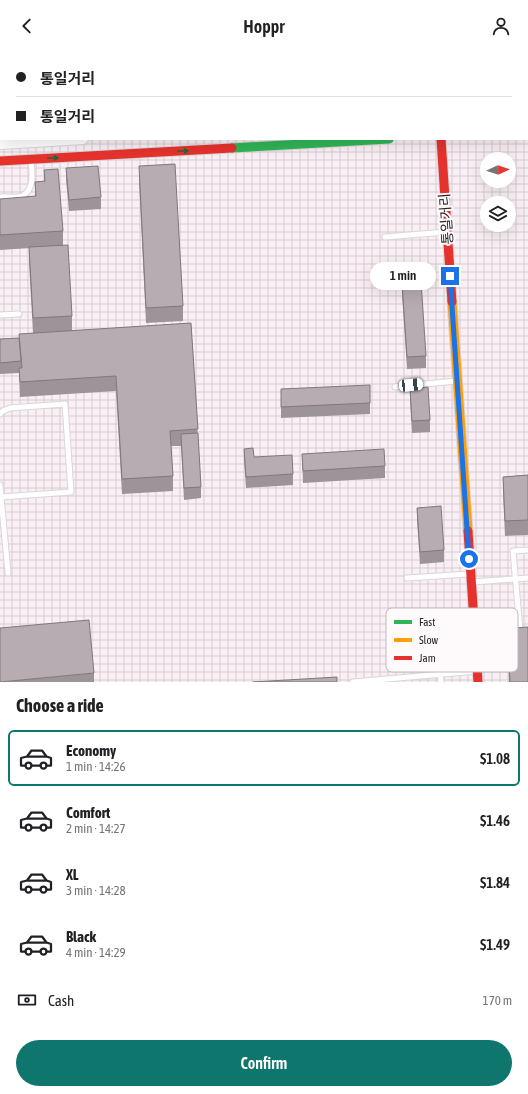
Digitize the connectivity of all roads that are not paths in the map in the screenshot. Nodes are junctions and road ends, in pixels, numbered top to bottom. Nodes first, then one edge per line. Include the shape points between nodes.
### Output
1 (66, 140) edge
2 (372, 140) edge
3 (441, 140) edge
4 (0, 144) edge
5 (31, 160) junction
6 (0, 161) edge
7 (0, 197) edge
8 (447, 232) junction
9 (385, 237) dead end
10 (19, 314) dead end
11 (0, 315) edge
12 (457, 381) junction
13 (395, 387) dead end
14 (0, 414) edge
15 (0, 485) edge
16 (1, 497) junction
17 (528, 550) edge
18 (8, 573) dead end
19 (407, 578) dead end
20 (470, 578) junction
21 (528, 578) edge
22 (516, 579) junction
23 (472, 608) edge
24 (528, 630) edge
25 (465, 672) edge
26 (477, 672) edge
27 (440, 674) junction
28 (353, 682) edge
29 (441, 682) edge
30 (478, 682) edge

1 - 4 street
5 -> 2 street
3 - 8 street, 통일거리
5 - 6 street
5 - 7 lane via 30,189 23,196
8 - 9 lane
8 - 12 street, 통일거리
10 - 11 lane
12 - 13 lane
12 - 20 street, 통일거리
14 - 16 lane via 10,408 65,404 70,492
15 - 16 lane
16 - 18 lane
17 - 22 lane via 513,551
19 - 20 lane
20 - 22 lane
20 - 23 street, 통일거리
21 - 22 lane
22 - 24 lane via 520,630
25 - 27 lane
26 - 30 street, 통일거리
27 - 28 lane
27 - 29 lane

